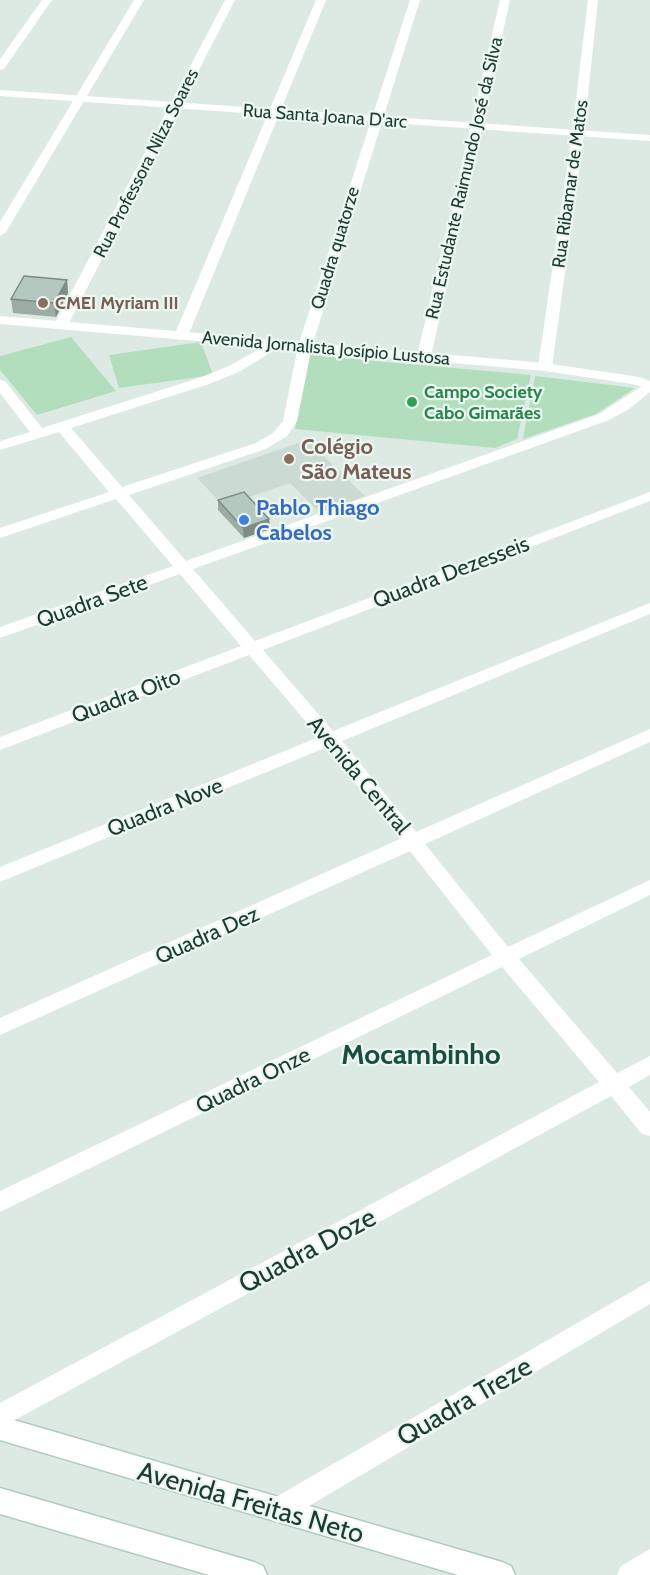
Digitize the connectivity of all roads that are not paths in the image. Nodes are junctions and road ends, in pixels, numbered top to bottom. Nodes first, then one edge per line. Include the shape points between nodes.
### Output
1 (47, 0) edge
2 (139, 0) edge
3 (230, 0) edge
4 (321, 0) edge
5 (415, 0) edge
6 (505, 0) edge
7 (593, 0) edge
8 (0, 67) edge
9 (0, 93) edge
10 (80, 99) junction
11 (176, 106) junction
12 (276, 112) junction
13 (375, 120) junction
14 (474, 127) junction
15 (578, 133) junction
16 (650, 138) edge
17 (0, 232) edge
18 (2, 323) edge
19 (61, 325) junction
20 (181, 336) junction
21 (273, 345) junction
22 (305, 346) junction
23 (424, 356) junction
24 (545, 367) junction
25 (0, 384) edge
26 (650, 385) edge
27 (62, 427) junction
28 (39, 434) junction
29 (0, 446) edge
30 (118, 493) junction
31 (650, 496) edge
32 (0, 533) edge
33 (184, 568) junction
34 (650, 608) edge
35 (0, 633) edge
36 (252, 648) junction
37 (650, 735) edge
38 (331, 740) junction
39 (0, 744) edge
40 (414, 842) junction
41 (0, 875) edge
42 (650, 887) edge
43 (506, 958) junction
44 (0, 1027) edge
45 (650, 1065) edge
46 (613, 1084) junction
47 (650, 1127) edge
48 (0, 1202) edge
49 (650, 1292) edge
50 (0, 1416) edge
51 (0, 1428) edge
52 (0, 1501) edge
53 (278, 1510) junction
54 (650, 1562) edge
55 (208, 1568) edge
56 (495, 1574) edge
57 (254, 1575) edge
58 (630, 1575) edge

1 - 8 street
2 - 10 street
3 - 11 street, Rua Professora Nilza Soares
4 - 12 street
5 - 13 street, Quadra quatorze
6 - 14 street, Rua Estudante Raimundo José da Silva
7 - 15 street, Rua Ribamar de Matos
9 - 10 street, Rua Santa Joana D'arc
10 - 11 street, Rua Santa Joana D'arc
10 - 17 street
11 - 12 street, Rua Santa Joana D'arc
11 - 19 street, Rua Professora Nilza Soares
12 - 13 street, Rua Santa Joana D'arc
12 - 20 street
13 - 14 street, Rua Santa Joana D'arc
13 - 22 street, Quadra quatorze
14 - 15 street, Rua Santa Joana D'arc
14 - 23 street, Rua Estudante Raimundo José da Silva
15 - 16 street, Rua Santa Joana D'arc
15 - 24 street, Rua Ribamar de Matos
18 - 19 street, Avenida Jornalista Josípio Lustosa
19 - 20 street, Avenida Jornalista Josípio Lustosa
20 - 21 street, Avenida Jornalista Josípio Lustosa
21 - 22 street, Avenida Jornalista Josípio Lustosa
21 - 27 street via 234,369 204,381
22 - 23 street, Avenida Jornalista Josípio Lustosa
22 - 30 street, Quadra quatorze via 290,421 278,438
23 - 24 street, Avenida Jornalista Josípio Lustosa
24 - 26 street, Avenida Jornalista Josípio Lustosa
25 - 28 street
26 - 33 street, Quadra Sete via 604,417
27 - 28 street
27 - 30 street, Avenida Central
28 - 29 street
30 - 32 street, Quadra quatorze
30 - 33 street, Avenida Central
31 - 36 street, Quadra Dezesseis
33 - 35 street, Quadra Sete
33 - 36 street, Avenida Central
34 - 38 street, Quadra Nove
36 - 38 street, Avenida Central
36 - 39 street, Quadra Oito
37 - 40 street, Quadra Dez
38 - 40 street, Avenida Central
38 - 41 street, Quadra Nove
40 - 43 street, Avenida Central
40 - 44 street, Quadra Dez
42 - 43 street, Quadra Onze
43 - 46 street, Avenida Central
43 - 48 street, Quadra Onze
45 - 46 street, Quadra Doze
46 - 47 street, Avenida Central
46 - 50 street, Quadra Doze
49 - 53 street, Quadra Treze
51 - 53 street, Avenida Freitas Neto
52 - 55 street
53 - 56 street, Avenida Freitas Neto
54 - 58 street
55 - 57 street

